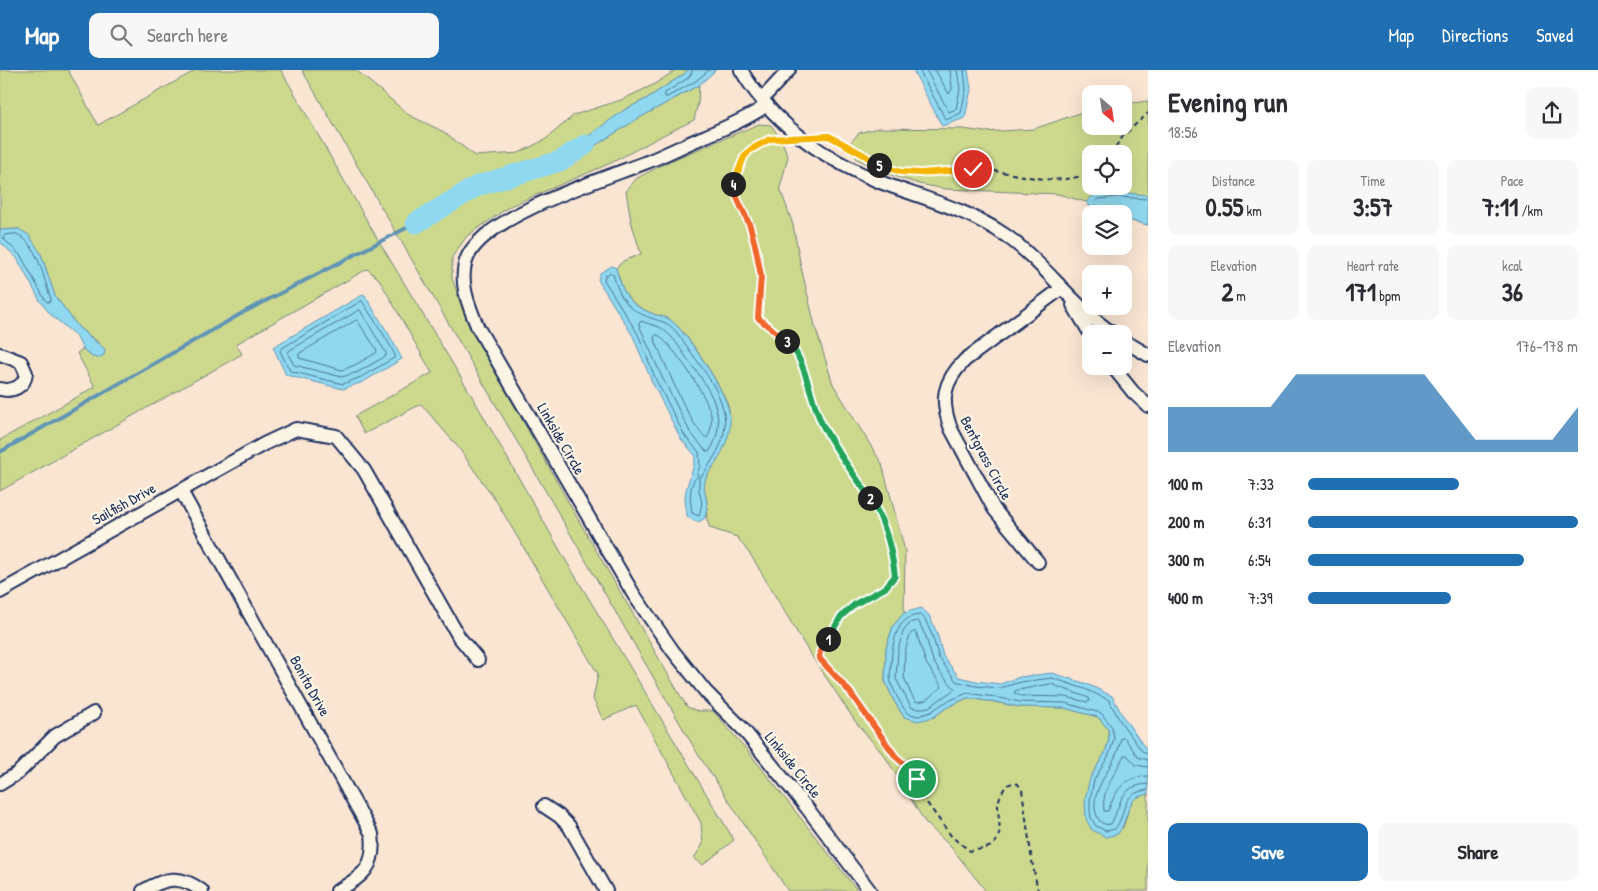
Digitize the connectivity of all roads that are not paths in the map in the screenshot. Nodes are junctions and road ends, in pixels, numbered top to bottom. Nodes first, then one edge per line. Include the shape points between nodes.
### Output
1 (741, 70) edge
2 (789, 70) edge
3 (764, 102) junction
4 (1062, 288) junction
5 (1085, 325) edge
6 (1103, 325) edge
7 (1132, 345) edge
8 (0, 354) edge
9 (1148, 355) edge
10 (1119, 375) edge
11 (0, 388) edge
12 (1148, 406) edge
13 (182, 491) junction
14 (1038, 562) dead end
15 (0, 592) edge
16 (478, 660) dead end
17 (94, 713) dead end
18 (0, 784) edge
19 (544, 806) dead end
20 (143, 891) edge
21 (202, 891) edge
22 (337, 891) edge
23 (606, 891) edge
24 (870, 891) edge

1 - 3 street
2 - 3 street, Linkside Circle
3 - 4 street via 817,150 848,168 948,206 1003,234 1027,252
3 - 24 street, Linkside Circle via 744,119 647,162 561,193 514,217 475,244 467,257 463,277 478,328 634,595 706,692 748,735
4 - 5 street
4 - 6 street
4 - 14 street, Bentgrass Circle via 965,360 954,371 946,391 947,417 994,510
7 - 9 street
8 - 11 street via 20,362 26,373 18,387
10 - 12 street
13 - 15 street, Sailfish Drive
13 - 16 street, Sailfish Drive via 296,429 336,436 364,470 458,637
13 - 22 street, Bonita Drive via 372,834 373,854 368,867 360,877
17 - 18 street via 55,736 18,773
19 - 23 street via 569,826
20 - 21 street via 157,883 177,880

